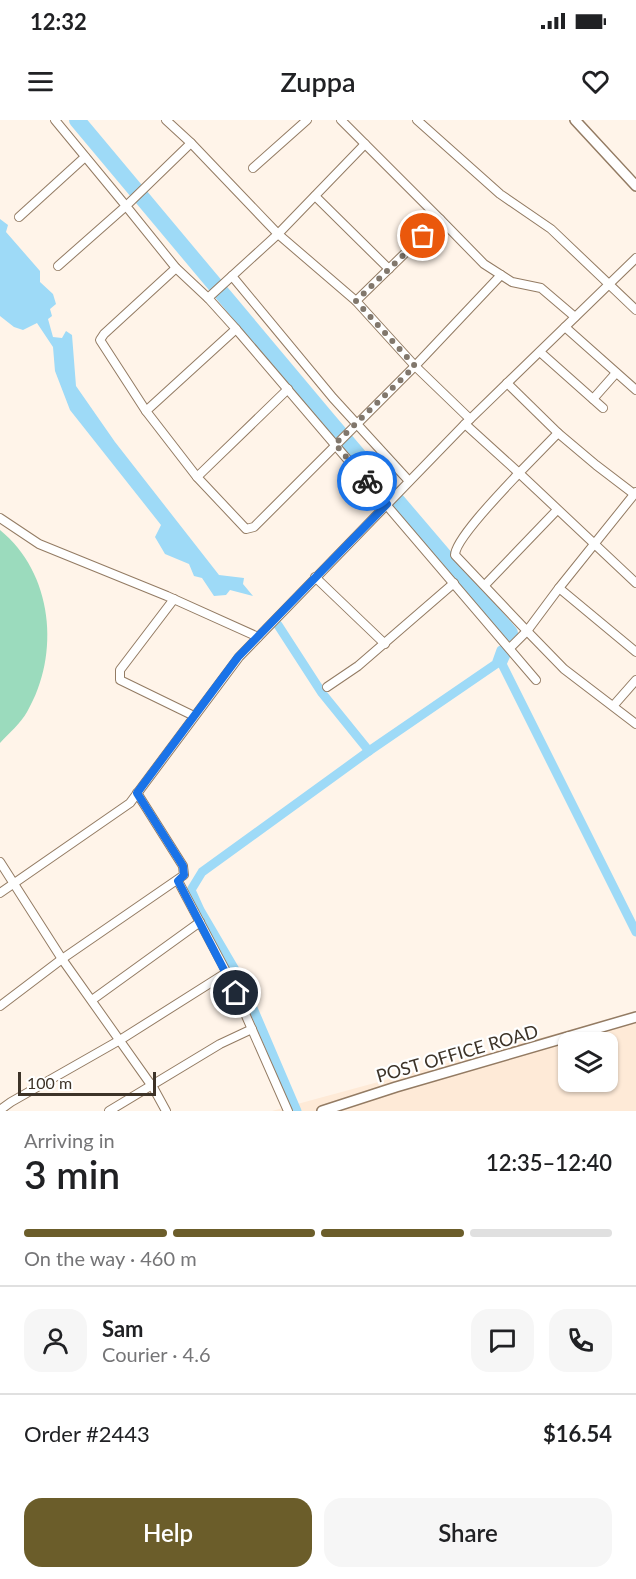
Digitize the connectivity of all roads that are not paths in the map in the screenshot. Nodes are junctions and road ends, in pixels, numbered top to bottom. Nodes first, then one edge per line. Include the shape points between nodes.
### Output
1 (54, 120) edge
2 (166, 120) edge
3 (307, 120) edge
4 (341, 120) edge
5 (417, 120) edge
6 (575, 120) edge
7 (191, 143) junction
8 (365, 144) junction
9 (85, 157) junction
10 (253, 168) dead end
11 (636, 186) edge
12 (315, 196) junction
13 (126, 206) junction
14 (19, 217) dead end
15 (440, 219) junction
16 (278, 234) junction
17 (636, 258) edge
18 (58, 266) dead end
19 (176, 268) junction
20 (389, 268) junction
21 (501, 274) junction
22 (232, 276) junction
23 (608, 283) junction
24 (208, 298) junction
25 (356, 301) junction
26 (636, 310) edge
27 (575, 317) junction
28 (565, 327) junction
29 (236, 329) junction
30 (540, 352) junction
31 (415, 366) junction
32 (616, 373) junction
33 (507, 383) junction
34 (288, 389) junction
35 (636, 390) edge
36 (593, 399) junction
37 (603, 408) dead end
38 (146, 411) junction
39 (468, 422) junction
40 (357, 425) junction
41 (558, 433) junction
42 (335, 444) junction
43 (519, 473) junction
44 (197, 477) junction
45 (409, 481) junction
46 (635, 493) edge
47 (387, 504) junction
48 (557, 510) junction
49 (0, 518) edge
50 (593, 544) junction
51 (315, 577) junction
52 (454, 583) junction
53 (636, 583) edge
54 (485, 585) junction
55 (559, 588) junction
56 (174, 599) junction
57 (526, 631) junction
58 (258, 637) junction
59 (385, 644) junction
60 (510, 648) junction
61 (636, 652) edge
62 (536, 680) dead end
63 (636, 680) edge
64 (327, 687) dead end
65 (614, 705) junction
66 (195, 716) junction
67 (636, 724) edge
68 (137, 793) junction
69 (0, 862) edge
70 (178, 881) junction
71 (15, 882) junction
72 (0, 892) edge
73 (200, 922) junction
74 (62, 959) junction
75 (226, 973) junction
76 (92, 1000) junction
77 (0, 1006) edge
78 (636, 1017) edge
79 (252, 1029) junction
80 (120, 1040) junction
81 (151, 1085) junction
82 (0, 1110) edge
83 (109, 1111) edge
84 (166, 1111) edge
85 (288, 1111) edge
86 (322, 1111) edge

1 - 9 street
2 - 7 street
3 - 10 street
4 - 8 street
5 - 23 street via 500,194 551,229
6 - 11 street
7 - 13 street
7 - 16 street
8 - 12 street
8 - 15 street
9 - 13 street
9 - 14 street
12 - 16 street
12 - 20 street
13 - 18 street
13 - 19 street
15 - 20 street
15 - 21 street via 484,264
16 - 22 street
16 - 25 street
17 - 23 street
19 - 24 street
19 - 38 street via 100,340
20 - 25 street
21 - 27 street via 512,282 541,288
21 - 31 street
22 - 24 street
22 - 40 street
23 - 26 street
23 - 27 street
24 - 29 street
25 - 31 street
27 - 28 street
28 - 30 street
28 - 32 street
29 - 34 street
29 - 38 street
30 - 33 street
30 - 36 street
31 - 39 street
31 - 40 street
32 - 35 street
32 - 36 street
33 - 39 street
33 - 41 street
34 - 42 street
34 - 44 street
36 - 37 street
38 - 44 street
39 - 43 street
39 - 45 street
40 - 42 street
40 - 45 street
41 - 43 street
41 - 46 street
42 - 44 street via 254,527 246,529
42 - 47 street
43 - 48 street
43 - 54 street via 455,549 455,555
45 - 47 street
46 - 50 street
47 - 51 street
47 - 52 street
48 - 50 street
48 - 54 street
49 - 56 street via 39,544
50 - 53 street
50 - 55 street
51 - 58 street
51 - 59 street
52 - 59 street
52 - 60 street
54 - 57 street
55 - 57 street
55 - 61 street
56 - 58 street
56 - 66 street via 120,670 120,680
57 - 60 street
57 - 65 street via 564,669
58 - 66 street via 238,657
59 - 64 street
60 - 62 street
63 - 65 street
65 - 67 street
66 - 68 street
68 - 70 street via 183,866 184,875
68 - 71 street via 129,803
69 - 71 street
70 - 73 street
70 - 74 street
71 - 72 street
71 - 74 street
73 - 75 street
73 - 76 street
74 - 76 street
74 - 77 street
75 - 79 street
75 - 80 street
76 - 80 street
78 - 86 street, POST OFFICE ROAD
79 - 81 street
79 - 85 street
80 - 81 street
80 - 82 street
81 - 83 street
81 - 84 street

